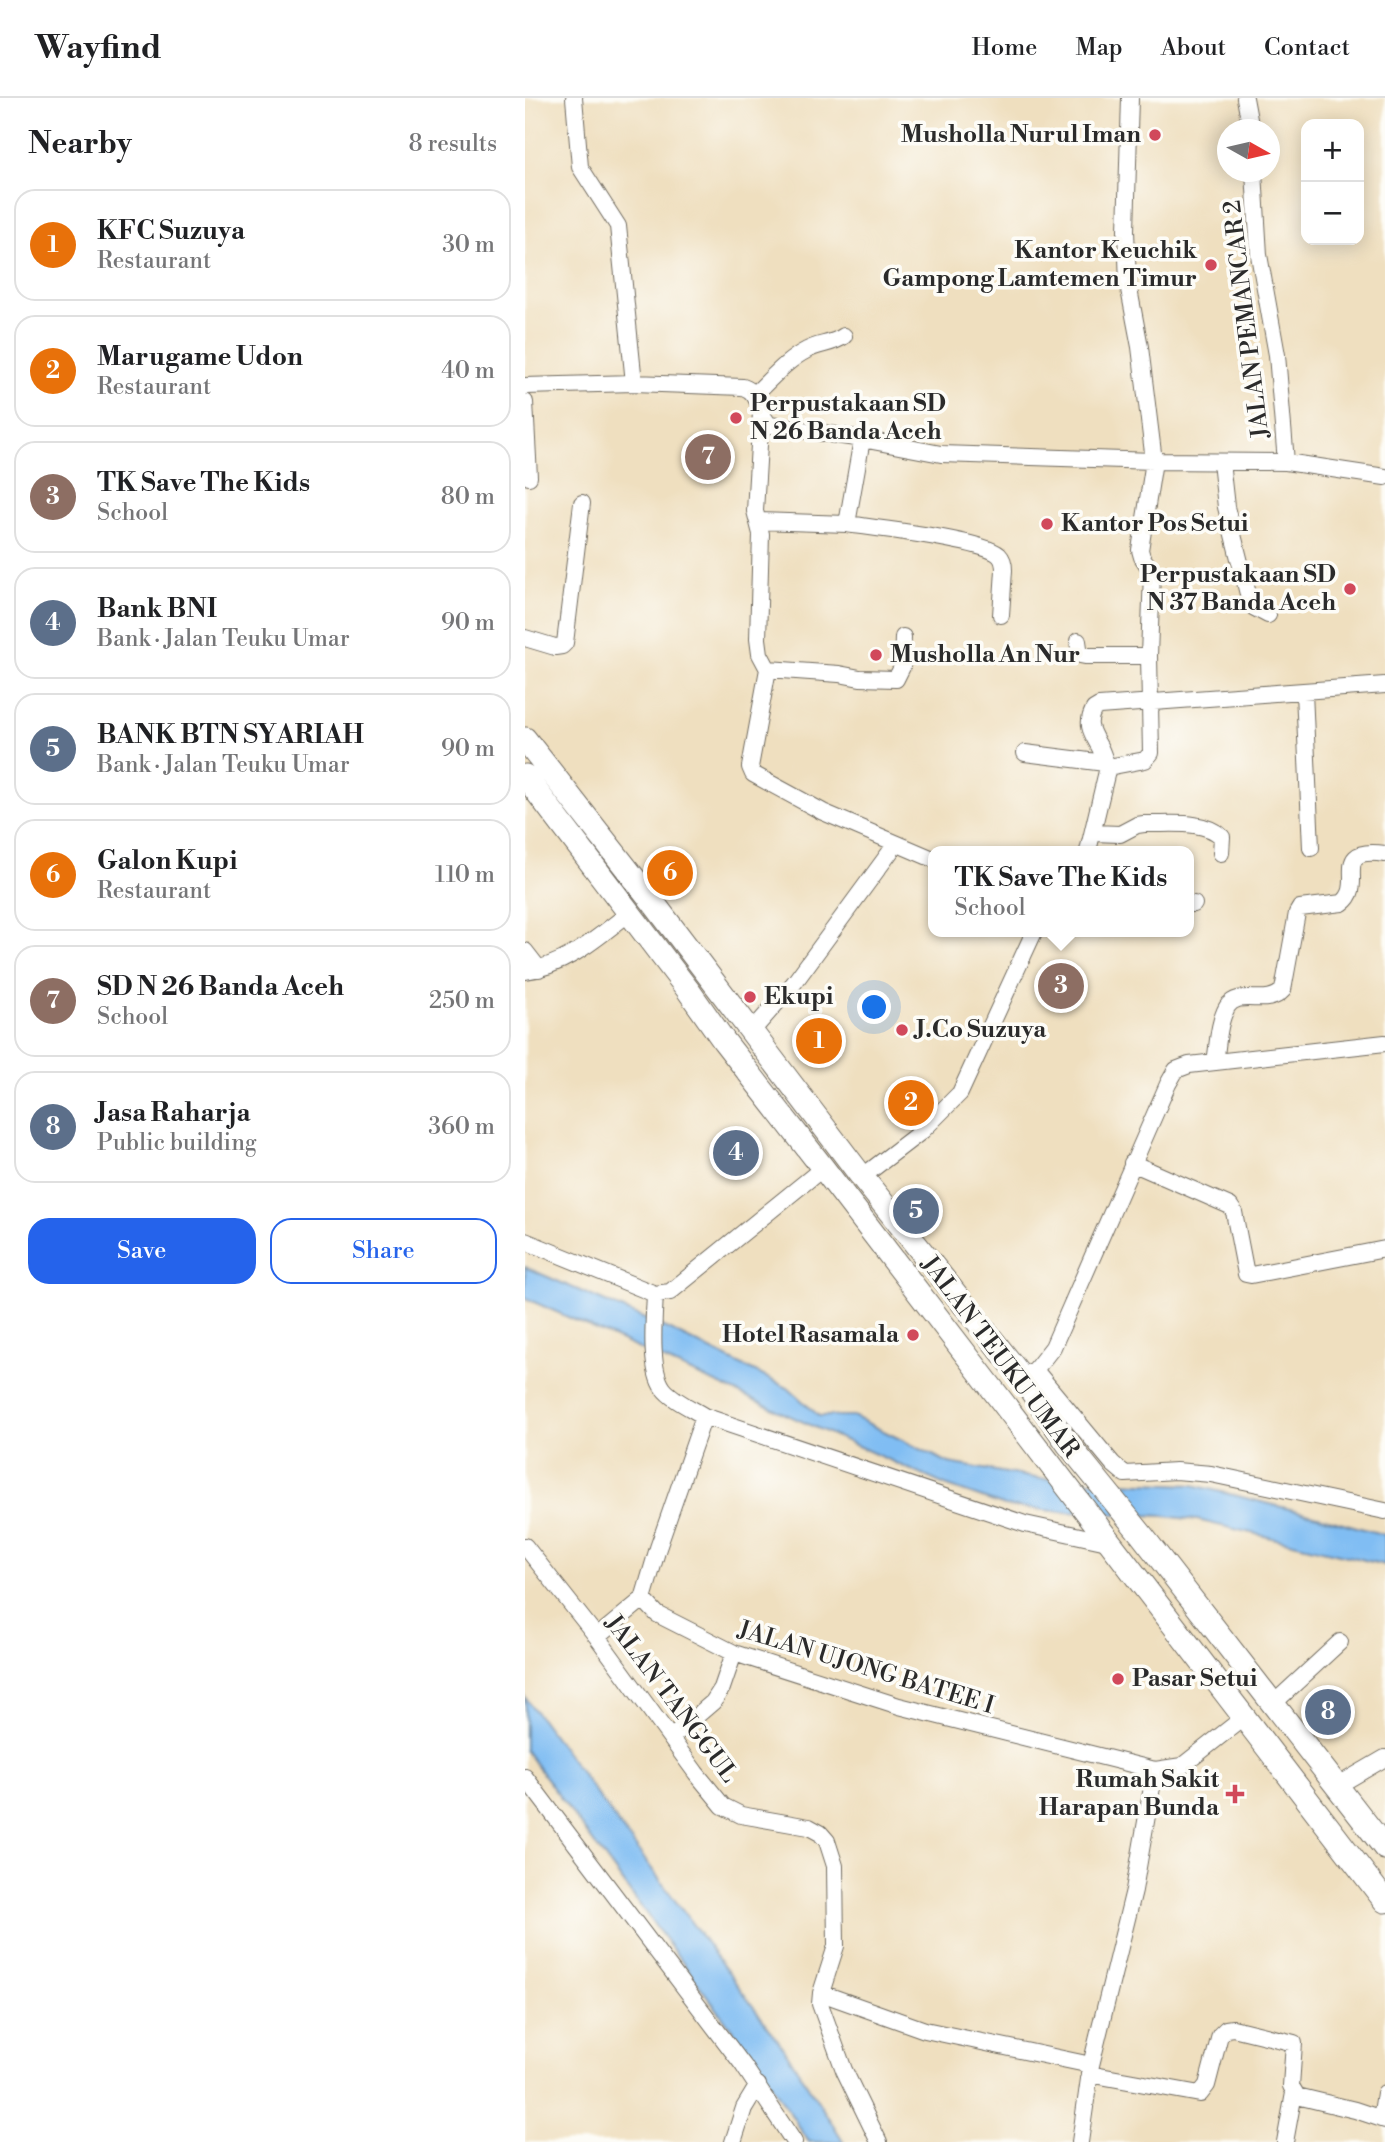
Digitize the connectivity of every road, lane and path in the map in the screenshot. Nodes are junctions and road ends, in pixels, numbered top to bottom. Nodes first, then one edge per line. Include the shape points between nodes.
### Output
1 (574, 98) edge
2 (1130, 98) edge
3 (1245, 98) edge
4 (1249, 119) edge
5 (1255, 182) edge
6 (843, 337) dead end
7 (634, 383) junction
8 (525, 386) edge
9 (755, 394) junction
10 (525, 402) edge
11 (761, 411) junction
12 (862, 439) junction
13 (1154, 461) junction
14 (1221, 462) junction
15 (1286, 462) junction
16 (529, 477) dead end
17 (1385, 477) edge
18 (582, 503) dead end
19 (759, 522) junction
20 (847, 524) junction
21 (1001, 615) dead end
22 (1268, 615) dead end
23 (903, 637) dead end
24 (525, 638) edge
25 (1078, 641) dead end
26 (1149, 656) junction
27 (768, 669) junction
28 (1385, 685) edge
29 (1304, 692) junction
30 (1150, 703) junction
31 (525, 739) edge
32 (1025, 753) dead end
33 (1107, 765) junction
34 (525, 776) edge
35 (1093, 834) junction
36 (896, 844) junction
37 (1090, 846) edge
38 (1311, 848) dead end
39 (1221, 853) dead end
40 (1385, 854) edge
41 (928, 857) edge
42 (629, 913) junction
43 (1032, 937) edge
44 (525, 951) edge
45 (532, 970) edge
46 (752, 1031) junction
47 (1385, 1043) edge
48 (1215, 1062) junction
49 (1132, 1163) junction
50 (823, 1168) junction
51 (862, 1177) junction
52 (525, 1241) edge
53 (1385, 1249) edge
54 (655, 1294) junction
55 (1028, 1373) junction
56 (704, 1416) junction
57 (1385, 1511) edge
58 (1108, 1538) junction
59 (525, 1546) edge
60 (1156, 1554) junction
61 (1134, 1572) junction
62 (643, 1599) junction
63 (597, 1637) junction
64 (1340, 1642) dead end
65 (734, 1653) junction
66 (1273, 1704) junction
67 (1243, 1718) junction
68 (671, 1738) junction
69 (1385, 1758) edge
70 (1154, 1770) junction
71 (525, 1777) edge
72 (1337, 1786) junction
73 (1385, 1848) edge
74 (1385, 1900) edge
75 (821, 1993) junction
76 (1090, 2070) junction
77 (758, 2085) junction
78 (1294, 2093) junction
79 (1385, 2093) edge
80 (1383, 2120) edge
81 (733, 2142) edge
82 (794, 2142) edge
83 (879, 2142) edge
84 (1080, 2142) edge
85 (1285, 2142) edge

1 - 7 street via 580,167 618,226
2 - 13 street via 1128,284
3 - 4 street
5 - 15 street, JALAN PEMANCAR 2 via 1259,256 1277,355
6 - 9 street via 793,358
7 - 8 street
7 - 9 street via 734,386
9 - 11 street
10 - 16 street
11 - 12 street via 771,425
11 - 19 street via 755,511
12 - 13 street via 941,454
12 - 20 street
13 - 14 street
13 - 26 street via 1140,550 1152,572
14 - 15 street
14 - 22 street via 1226,506 1249,598 1253,607
15 - 17 street
18 - 24 street via 565,643 555,647
19 - 20 street
19 - 27 street via 758,639
20 - 21 street via 995,552 1004,562
23 - 27 street via 902,667 896,679
25 - 26 street via 1080,655
26 - 30 street
27 - 36 street via 750,766 753,774
28 - 29 street
29 - 30 street
29 - 38 street
30 - 33 street via 1149,758
30 - 33 street via 1094,709 1091,733
31 - 46 highway, JALAN TEUKU UMAR
32 - 33 street
33 - 35 street
34 - 42 highway, JALAN TEUKU UMAR
35 - 37 street
35 - 39 street via 1120,834 1144,824 1205,826 1222,837
36 - 41 street
36 - 46 street via 795,983
40 - 48 street via 1356,857 1347,900 1300,908 1283,990 1275,998 1237,998 1230,1003 1221,1024
42 - 45 street via 576,953
42 - 50 highway, JALAN TEUKU UMAR
43 - 51 street via 960,1093 922,1131
44 - 45 street
46 - 51 highway, JALAN TEUKU UMAR
47 - 48 street
48 - 49 street via 1176,1070
49 - 53 street via 1230,1206 1246,1274
49 - 55 street via 1053,1347
50 - 54 street via 670,1292
50 - 58 highway, JALAN TEUKU UMAR
51 - 55 highway, JALAN TEUKU UMAR
52 - 54 street
54 - 56 street via 655,1366 660,1383 666,1392
55 - 57 street via 1125,1474 1211,1474
55 - 60 highway, JALAN TEUKU UMAR via 1067,1444
56 - 58 street via 1025,1524
56 - 62 street
58 - 61 highway, JALAN TEUKU UMAR
59 - 63 street, JALAN TANGGUL
60 - 61 highway
60 - 66 highway, JALAN TEUKU UMAR
61 - 67 highway, JALAN TEUKU UMAR
62 - 63 street
62 - 65 street, JALAN UJONG BATEE I via 657,1614
63 - 68 street, JALAN TANGGUL
64 - 66 street
65 - 68 street via 713,1702
65 - 70 street, JALAN UJONG BATEE I via 899,1706
66 - 72 highway, JALAN TEUKU UMAR
67 - 70 street via 1182,1766
67 - 74 highway, JALAN TEUKU UMAR
68 - 75 street, JALAN TANGGUL via 729,1810 799,1824 827,1841 835,1866 836,1946
69 - 72 street
70 - 76 street via 1134,1890
71 - 77 street
72 - 73 highway, JALAN TEUKU UMAR
75 - 76 street via 925,2030
75 - 83 street, JALAN TANGGUL via 820,2004 844,2070
76 - 78 street via 1200,2094 1207,2085 1220,2035 1233,2028 1294,2042
76 - 84 street
77 - 81 street via 744,2108
77 - 82 street
78 - 80 street
78 - 85 street
79 - 80 street

